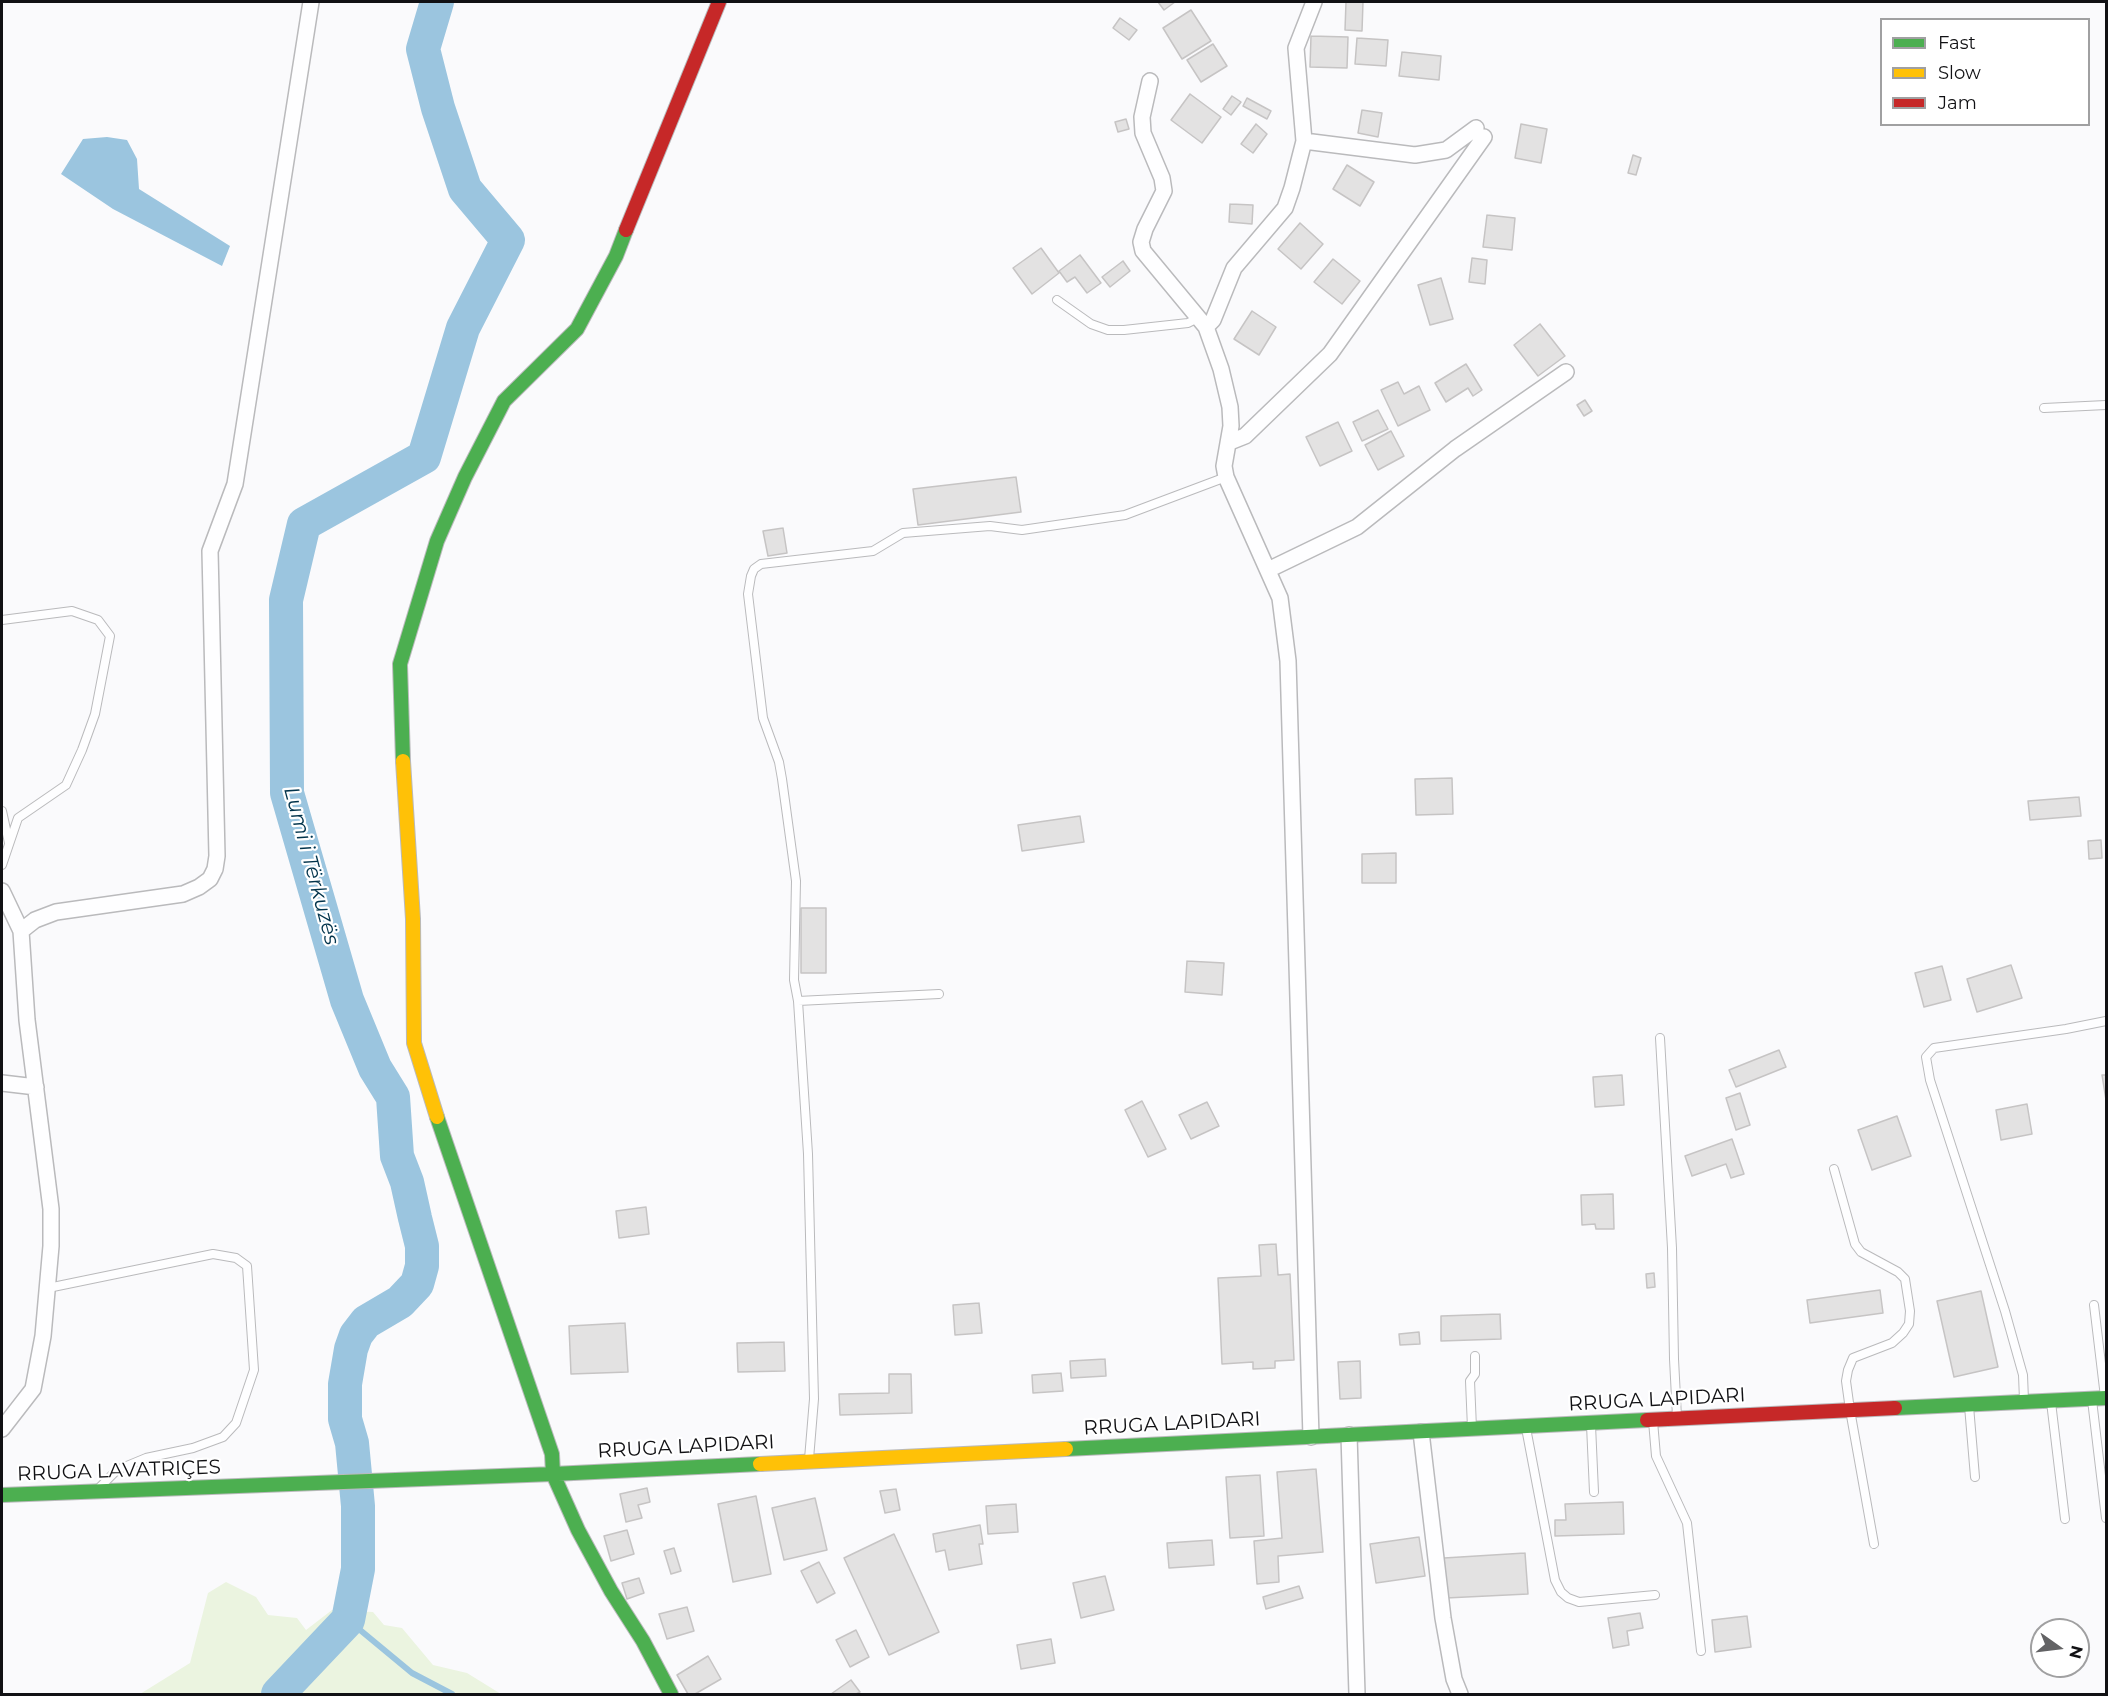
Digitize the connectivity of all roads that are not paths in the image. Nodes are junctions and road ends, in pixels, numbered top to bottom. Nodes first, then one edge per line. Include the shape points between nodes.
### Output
1 (311, 2) edge
2 (719, 2) edge
3 (1314, 2) edge
4 (1150, 81) dead end
5 (1304, 141) junction
6 (1058, 300) dead end
7 (1202, 322) junction
8 (1566, 372) dead end
9 (2106, 405) edge
10 (2044, 408) dead end
11 (1230, 442) junction
12 (1226, 477) junction
13 (1268, 570) junction
14 (2, 620) edge
15 (2, 811) edge
16 (9, 845) junction
17 (2, 865) edge
18 (2, 891) edge
19 (21, 931) junction
20 (939, 994) dead end
21 (798, 1001) junction
22 (2106, 1021) edge
23 (1660, 1038) dead end
24 (2, 1083) edge
25 (36, 1087) junction
26 (1834, 1169) dead end
27 (48, 1288) junction
28 (2094, 1305) dead end
29 (1475, 1356) dead end
30 (2101, 1398) edge
31 (2051, 1401) junction
32 (2024, 1402) junction
33 (1969, 1405) junction
34 (1850, 1410) junction
35 (1677, 1419) junction
36 (1653, 1420) junction
37 (1590, 1423) junction
38 (1526, 1426) junction
39 (2, 1429) edge
40 (1472, 1429) junction
41 (1421, 1432) junction
42 (1348, 1436) junction
43 (1311, 1437) junction
44 (809, 1461) junction
45 (553, 1474) junction
46 (1975, 1477) dead end
47 (239, 1485) joint
48 (96, 1491) junction
49 (1594, 1492) dead end
50 (2, 1495) edge
51 (2106, 1518) edge
52 (2065, 1519) dead end
53 (1874, 1544) dead end
54 (1655, 1595) dead end
55 (1701, 1651) dead end
56 (670, 1695) edge
57 (1357, 1695) edge
58 (1460, 1695) edge

1 - 19 street via 235,484 210,551 215,869 210,879 183,894 56,912
2 - 45 main road via 616,256 577,329 504,401 465,477 437,541 400,664 413,919 414,1043 552,1454
3 - 5 street via 1296,48
4 - 7 street via 1142,117 1143,133 1164,191 1141,242 1143,251
5 - 7 street via 1285,208 1234,268 1213,320
5 - 11 street via 1415,155 1446,150 1480,132 1330,354 1245,436
6 - 7 lane via 1091,324 1108,330
7 - 11 street via 1221,369 1230,407
8 - 13 street via 1455,449 1357,527
9 - 10 lane
11 - 12 street via 1224,466
12 - 13 street
12 - 21 lane via 1125,514 1022,530 990,526 903,533 873,551 761,564 754,569 748,594 763,718 781,771 796,881 794,980
13 - 43 street via 1280,598 1288,661
14 - 16 lane via 72,612 98,620 110,636 95,714 66,785 18,818
15 - 16 lane
16 - 17 lane
18 - 19 street
19 - 25 street
20 - 21 lane
21 - 44 lane via 809,1178 814,1399
22 - 32 lane via 1934,1048 1926,1057 1930,1080 2005,1311 2023,1375
23 - 35 lane
24 - 25 street
25 - 27 street via 51,1209
26 - 34 lane via 1855,1244 1861,1252 1905,1279 1910,1311 1910,1324 1892,1343 1852,1359 1846,1380
27 - 39 street via 33,1389
27 - 48 lane via 213,1254 236,1258 247,1266 254,1370 236,1423 223,1437 117,1470
28 - 30 lane
29 - 40 lane via 1475,1374 1470,1381
30 - 31 main road, RRUGA LAPIDARI
30 - 51 lane
31 - 32 main road, RRUGA LAPIDARI
31 - 52 lane
32 - 33 main road, RRUGA LAPIDARI
33 - 34 main road, RRUGA LAPIDARI
33 - 46 lane
34 - 35 main road, RRUGA LAPIDARI
34 - 53 lane
35 - 36 main road, RRUGA LAPIDARI
36 - 37 main road, RRUGA LAPIDARI
36 - 55 lane via 1656,1456 1688,1523
37 - 38 main road, RRUGA LAPIDARI
37 - 49 lane
38 - 40 main road, RRUGA LAPIDARI
38 - 54 lane via 1555,1580 1561,1592 1579,1602
40 - 41 main road, RRUGA LAPIDARI
41 - 42 main road, RRUGA LAPIDARI
41 - 58 street via 1443,1618
42 - 43 main road, RRUGA LAPIDARI
42 - 57 street
43 - 44 main road, RRUGA LAPIDARI
44 - 45 main road, RRUGA LAPIDARI
45 - 47 main road, RRUGA LAPIDARI
45 - 56 main road via 578,1530
47 - 48 main road, RRUGA LAVATRIÇES
48 - 50 main road, RRUGA LAVATRIÇES

